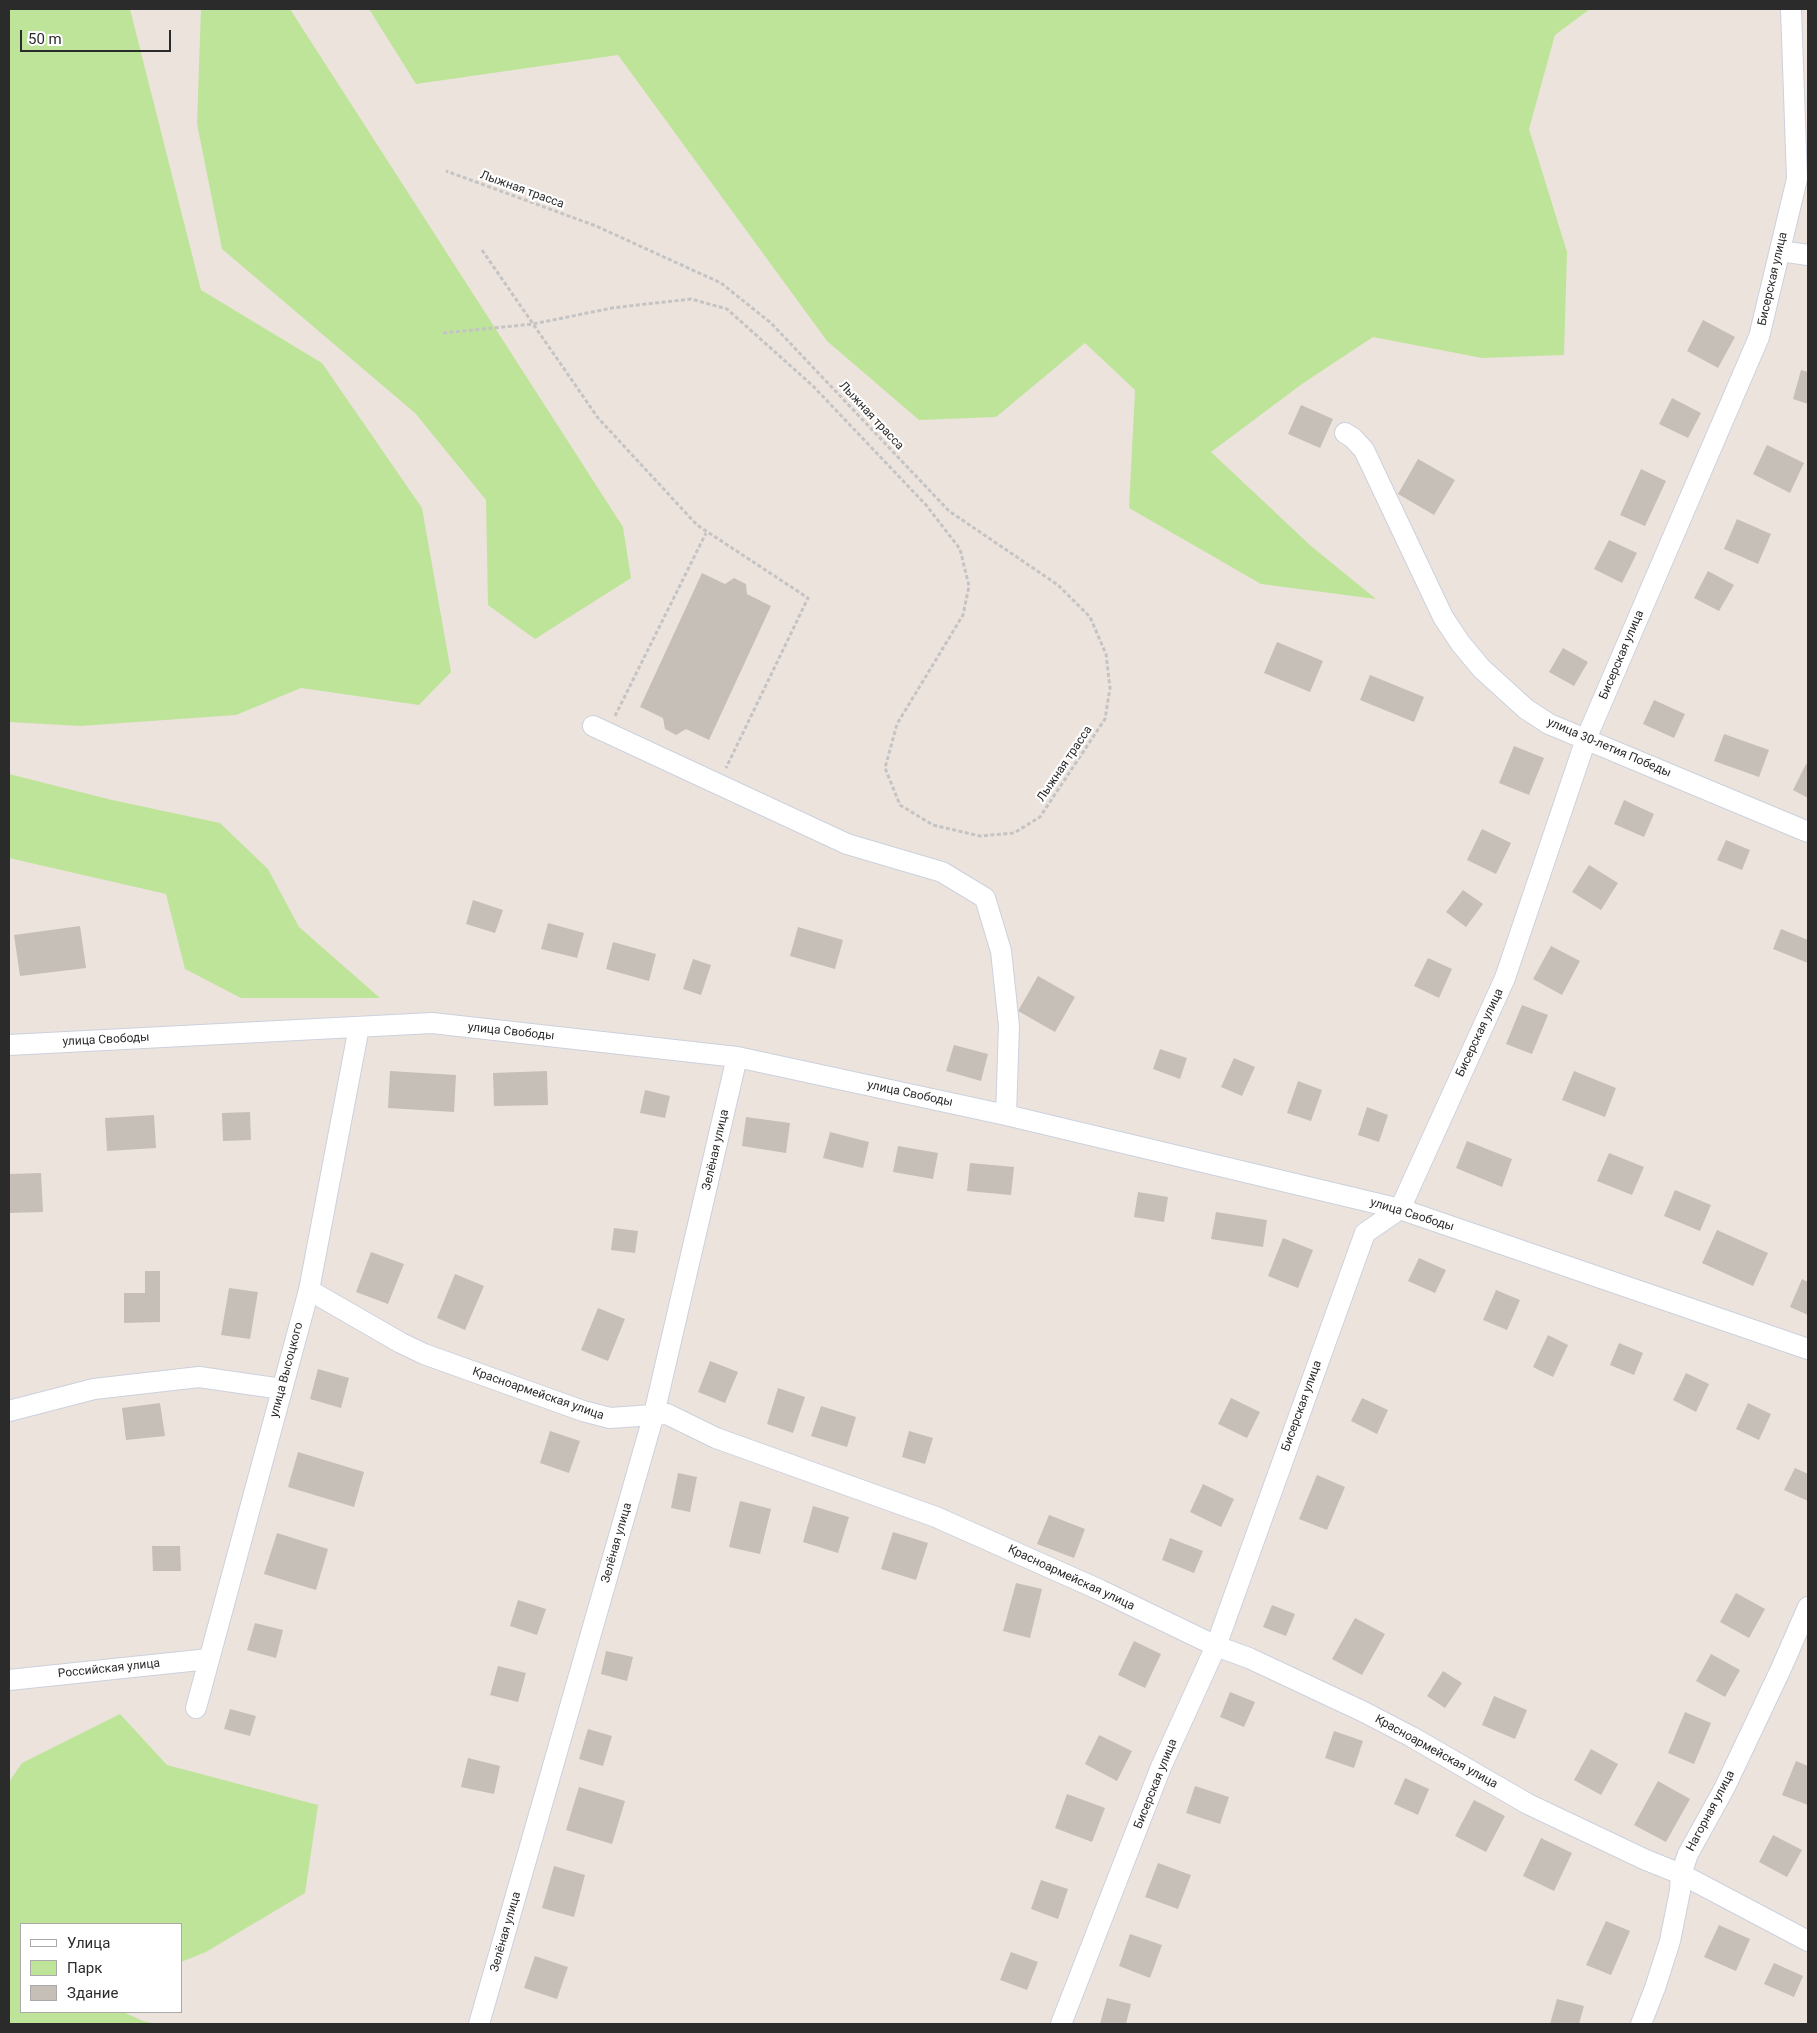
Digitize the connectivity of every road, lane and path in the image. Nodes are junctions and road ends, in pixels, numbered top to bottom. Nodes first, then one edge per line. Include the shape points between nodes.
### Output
1 (1791, 9) edge
2 (446, 171) dead end
3 (482, 250) dead end
4 (1780, 251) junction
5 (1808, 255) edge
6 (533, 324) junction
7 (443, 333) dead end
8 (1345, 433) dead end
9 (706, 533) junction
10 (600, 729) joint
11 (1586, 739) junction
12 (718, 784) junction
13 (1808, 832) edge
14 (360, 1027) junction
15 (9, 1046) edge
16 (737, 1057) junction
17 (1006, 1115) junction
18 (1400, 1210) junction
19 (309, 1290) junction
20 (1808, 1349) edge
21 (282, 1389) junction
22 (9, 1410) edge
23 (654, 1414) junction
24 (1808, 1607) edge
25 (1216, 1646) junction
26 (209, 1659) junction
27 (9, 1680) edge
28 (196, 1708) dead end
29 (1681, 1874) junction
30 (1808, 1941) edge
31 (479, 2024) edge
32 (1061, 2024) edge
33 (1641, 2024) edge

1 - 4 street, Бисерская улица via 1796,180
2 - 6 path, Лыжная трасса via 596,226 721,282 771,323 949,511 1058,584 1090,617 1106,654 1110,688 1105,719 1040,816 1014,833 980,836 933,825 900,805 885,768 897,724 963,615 970,586 960,549 926,505 813,386 728,310 691,299 612,308
3 - 6 path
4 - 5 street
4 - 11 street, Бисерская улица via 1759,337
6 - 7 path, Лыжная трасса
6 - 9 path via 598,418
8 - 11 street, улица 30-летия Победы via 1364,450 1443,617 1461,644 1482,669 1526,709 1549,724
9 - 10 path
9 - 12 path via 808,598
10 - 12 street
11 - 13 street, улица 30-летия Победы
11 - 18 street, Бисерская улица via 1505,978
12 - 17 street via 847,844 942,872 984,898 1001,951 1009,1026
14 - 15 street, улица Свободы
14 - 16 street, улица Свободы via 432,1023
14 - 19 street, улица Высоцкого
16 - 17 street, улица Свободы
16 - 23 street, Зелёная улица
17 - 18 street, улица Свободы
18 - 20 street, улица Свободы
18 - 25 street, Бисерская улица via 1365,1233
19 - 21 street, улица Высоцкого
19 - 23 street, Красноармейская улица via 424,1354 583,1411 610,1418
21 - 22 street via 199,1378 94,1389
21 - 26 street, улица Высоцкого
23 - 25 street, Красноармейская улица via 667,1414 716,1438 936,1516
23 - 31 street, Зелёная улица
24 - 29 street, Нагорная улица via 1780,1672
25 - 29 street, Красноармейская улица via 1364,1712 1528,1804
25 - 32 street, Бисерская улица via 1161,1767
26 - 27 street, Российская улица
26 - 28 street, улица Высоцкого
29 - 30 street, Красноармейская улица
29 - 33 street, Нагорная улица via 1670,1941

